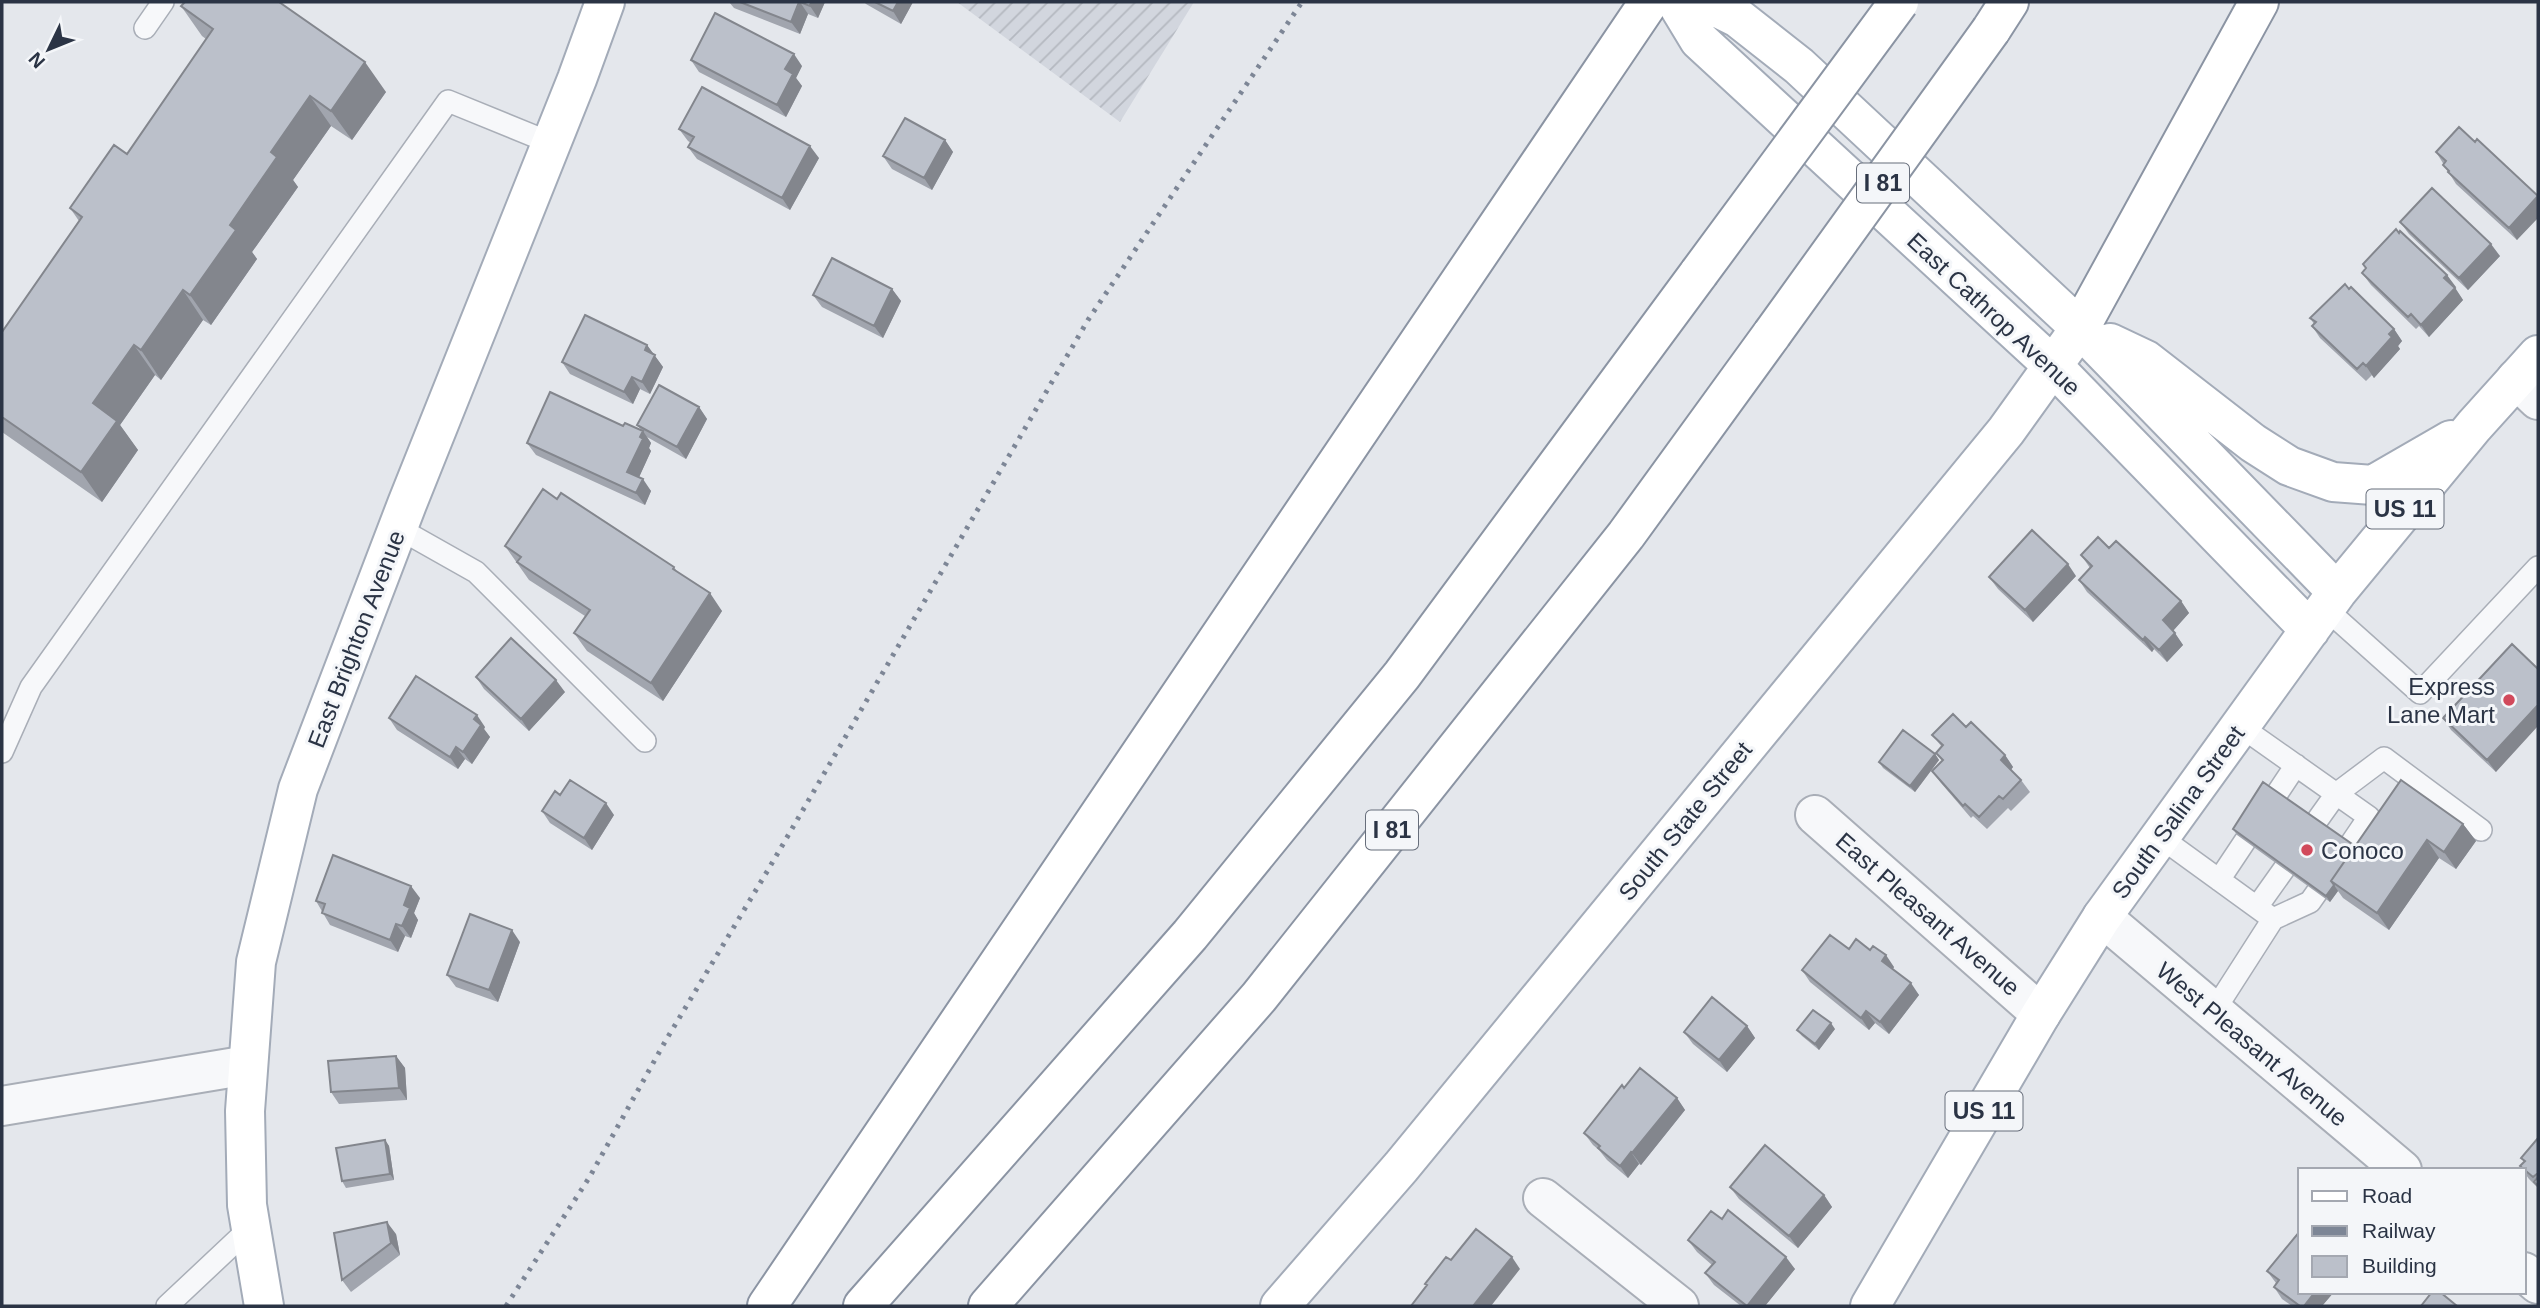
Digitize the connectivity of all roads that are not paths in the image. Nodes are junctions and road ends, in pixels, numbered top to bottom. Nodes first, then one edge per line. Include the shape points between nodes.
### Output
1 (163, 2) edge
2 (605, 2) edge
3 (1649, 2) edge
4 (1676, 2) edge
5 (1706, 2) edge
6 (1899, 2) edge
7 (2259, 2) edge
8 (2000, 16) edge
9 (145, 28) dead end
10 (551, 143) junction
11 (2080, 328) junction
12 (2053, 366) junction
13 (2531, 378) edge
14 (2474, 426) junction
15 (398, 528) junction
16 (2538, 567) edge
17 (2324, 610) junction
18 (2240, 726) junction
19 (645, 741) dead end
20 (2, 752) edge
21 (2296, 765) junction
22 (2336, 794) junction
23 (2276, 795) edge
24 (1815, 815) dead end
25 (2316, 822) edge
26 (2481, 830) dead end
27 (2160, 837) junction
28 (2245, 841) edge
29 (2350, 845) edge
30 (2284, 869) edge
31 (2219, 880) junction
32 (2317, 892) edge
33 (2265, 913) junction
34 (2102, 917) junction
35 (2214, 1011) junction
36 (2041, 1013) junction
37 (248, 1065) junction
38 (2, 1106) edge
39 (2401, 1168) edge
40 (1543, 1198) dead end
41 (250, 1228) junction
42 (167, 1306) edge
43 (264, 1306) edge
44 (768, 1306) edge
45 (863, 1306) edge
46 (988, 1306) edge
47 (1280, 1306) edge
48 (1679, 1306) edge
49 (1870, 1306) edge

1 - 9 lane
2 - 10 main road, East Brighton Avenue
3 - 44 main road
4 - 12 main road, East Cathrop Avenue via 1699,40
5 - 11 main road, East Cathrop Avenue via 1738,18 1799,66
6 - 45 main road, bridge via 1402,675 1190,934
7 - 11 main road, South State Street
8 - 46 main road, I 81, bridge via 1626,536 1259,997
10 - 15 main road, East Brighton Avenue
10 - 20 lane via 448,102 31,687
11 - 12 main road, South State Street
11 - 14 main road via 2146,360 2289,466 2333,482 2373,485
11 - 17 main road, East Cathrop Avenue
12 - 17 main road, East Cathrop Avenue
12 - 47 main road, South State Street via 1997,442 1401,1167
13 - 14 main road, South Salina Street / US 11
14 - 17 main road, South Salina Street / US 11
15 - 19 lane via 476,572
15 - 37 main road, East Brighton Avenue via 298,789 256,962
16 - 17 lane via 2420,693
17 - 18 main road, South Salina Street / US 11
18 - 21 lane
18 - 27 main road, South Salina Street / US 11
21 - 22 lane
21 - 23 lane
22 - 25 lane
22 - 26 lane via 2384,758
22 - 29 lane via 2369,817
24 - 36 street, East Pleasant Avenue
27 - 31 lane
27 - 34 main road, South Salina Street / US 11
28 - 31 lane
30 - 33 lane
31 - 33 lane
32 - 33 lane via 2310,902
33 - 35 lane
34 - 35 street, West Pleasant Avenue
34 - 36 main road, South Salina Street / US 11
35 - 39 street, West Pleasant Avenue
36 - 49 main road, South Salina Street / US 11
37 - 38 street
37 - 41 main road, East Brighton Avenue via 245,1111
40 - 48 street
41 - 42 lane
41 - 43 main road, East Brighton Avenue

